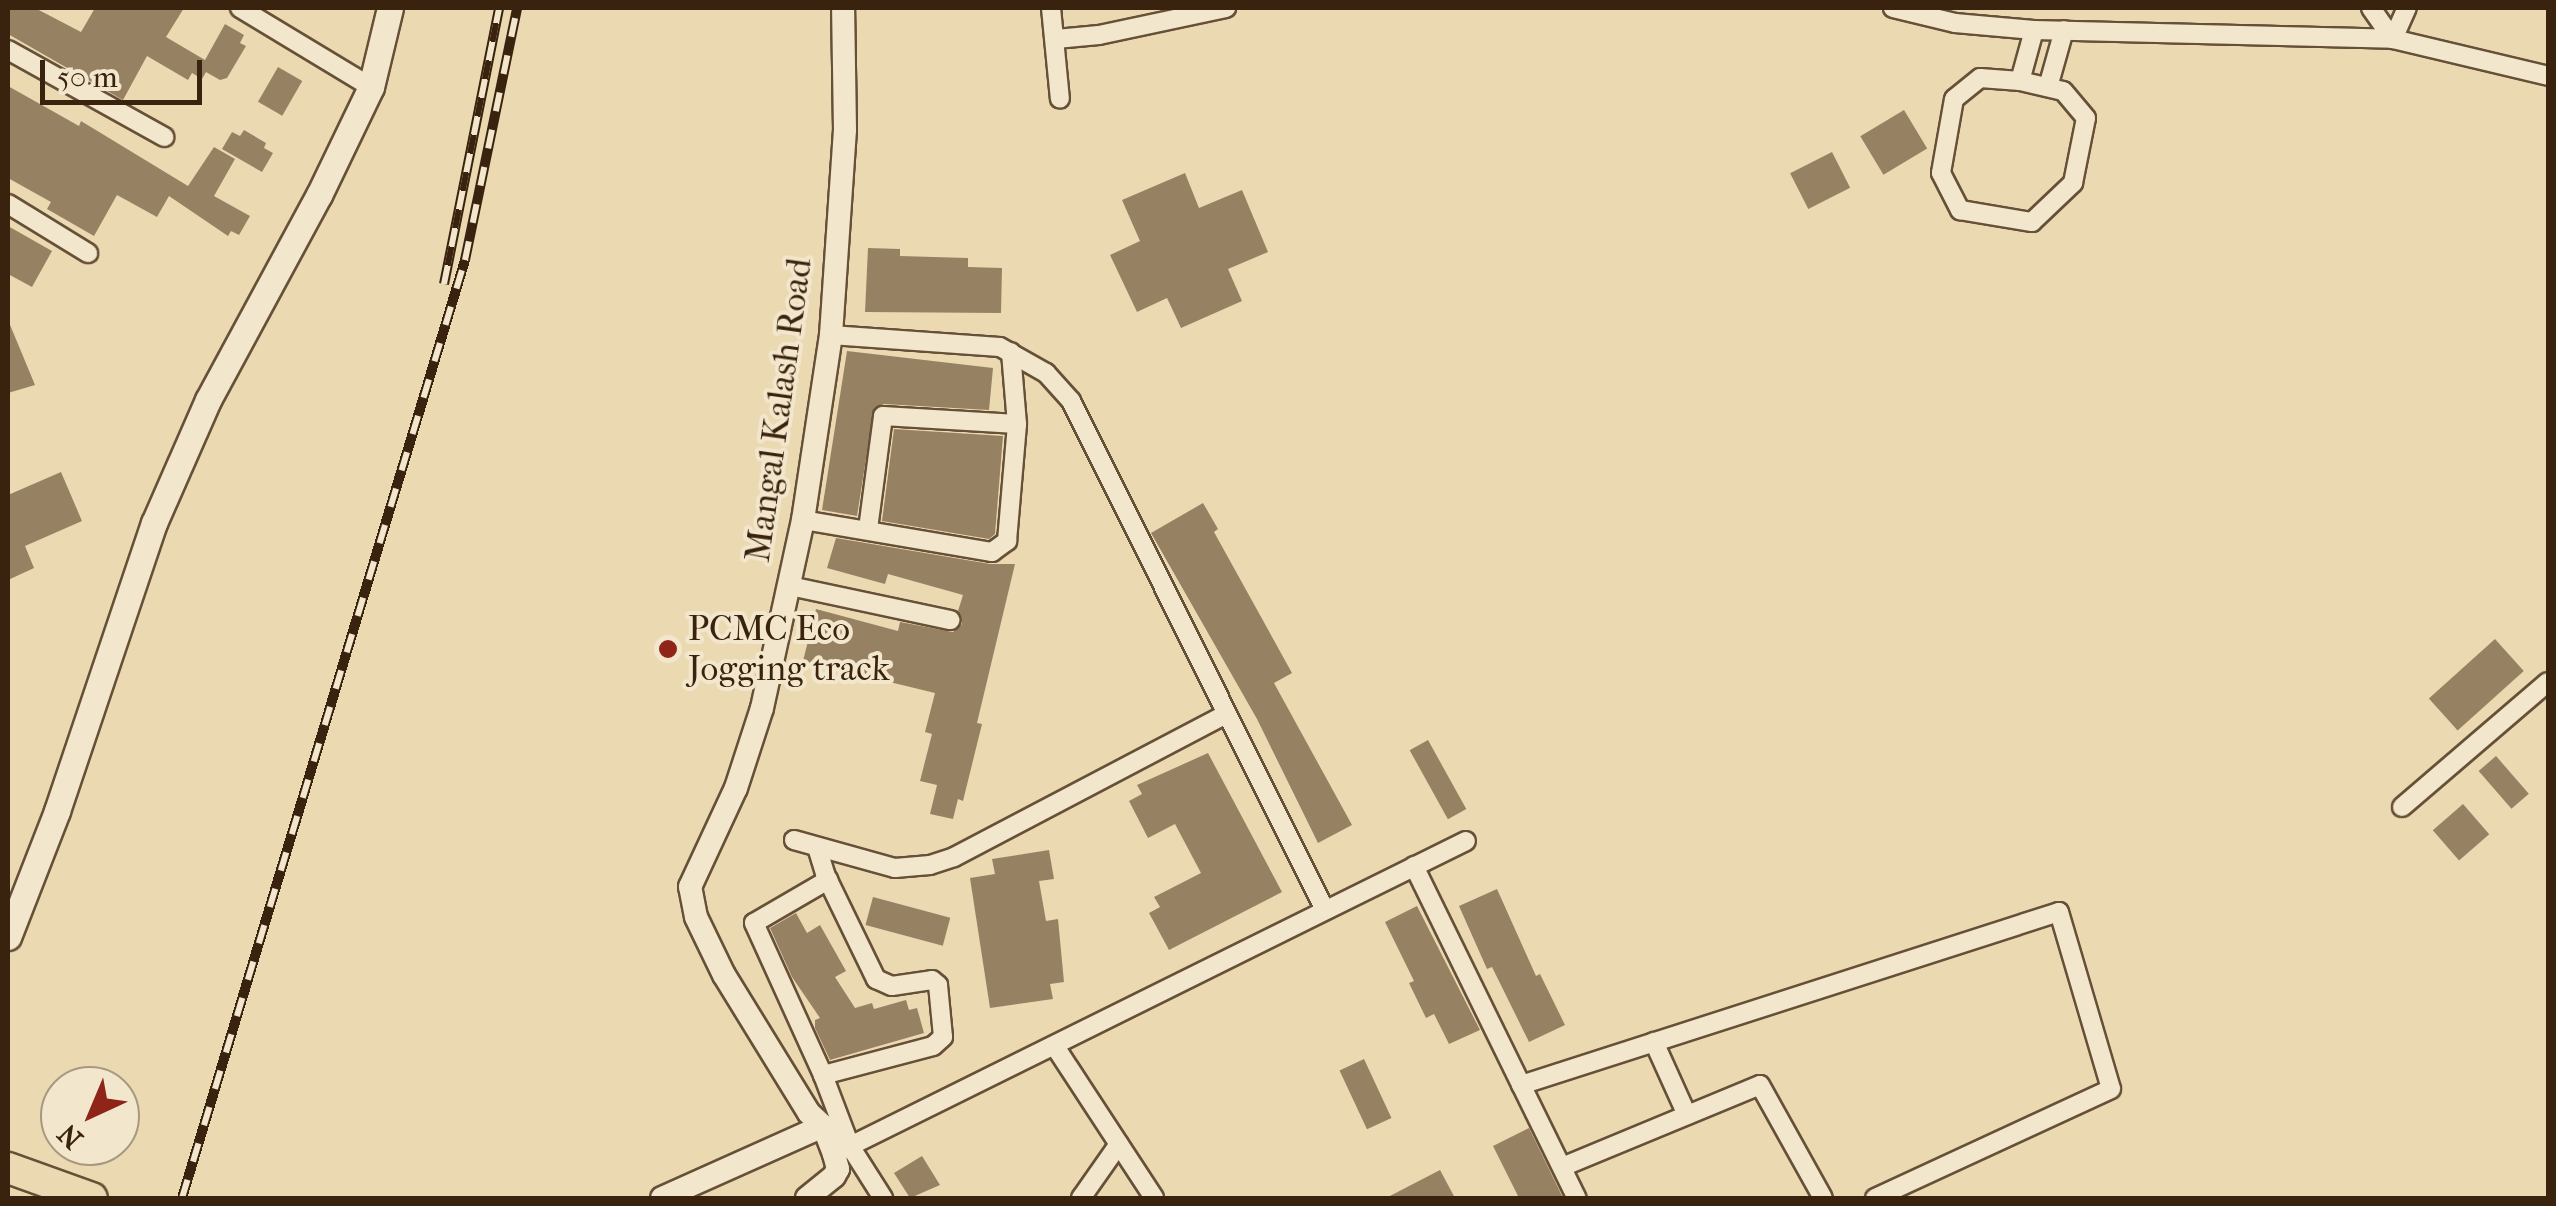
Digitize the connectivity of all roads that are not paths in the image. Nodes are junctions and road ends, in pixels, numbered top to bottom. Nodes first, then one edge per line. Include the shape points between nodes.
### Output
1 (240, 8) edge
2 (390, 8) edge
3 (843, 8) edge
4 (1051, 8) edge
5 (1226, 8) edge
6 (1893, 8) edge
7 (2371, 8) edge
8 (2407, 8) edge
9 (2034, 30) junction
10 (2064, 30) junction
11 (2393, 38) junction
12 (1056, 39) junction
13 (8, 50) edge
14 (2548, 76) edge
15 (2020, 81) junction
16 (371, 87) junction
17 (2048, 87) junction
18 (1060, 99) dead end
19 (164, 137) dead end
20 (8, 204) edge
21 (88, 253) dead end
22 (831, 335) junction
23 (1011, 352) junction
24 (1017, 424) junction
25 (804, 520) junction
26 (868, 529) junction
27 (790, 586) junction
28 (950, 620) dead end
29 (2548, 682) edge
30 (1226, 714) junction
31 (2402, 807) dead end
32 (794, 840) dead end
33 (1466, 841) dead end
34 (818, 847) junction
35 (1414, 866) junction
36 (828, 880) junction
37 (1326, 910) junction
38 (8, 937) edge
39 (1654, 1042) junction
40 (1056, 1048) junction
41 (823, 1075) junction
42 (1521, 1085) junction
43 (1687, 1115) junction
44 (823, 1126) junction
45 (1118, 1144) junction
46 (842, 1150) junction
47 (1562, 1167) junction
48 (8, 1168) edge
49 (92, 1198) edge
50 (662, 1198) edge
51 (807, 1198) edge
52 (883, 1198) edge
53 (1081, 1198) edge
54 (1154, 1198) edge
55 (1577, 1198) edge
56 (1823, 1198) edge
57 (1875, 1198) edge

1 - 16 street
2 - 16 main road
3 - 22 street, Mangal Kalash Road via 845,130
4 - 12 street
5 - 12 street
6 - 9 street
7 - 11 street
8 - 11 street
9 - 10 street
9 - 15 street
10 - 11 street
10 - 17 street
11 - 14 street
12 - 18 street
13 - 19 street
15 - 17 street
15 - 17 street via 1980,78 1954,99 1940,173 1960,210 2032,222 2072,183 2086,118 2063,91
16 - 38 main road via 208,400 154,523
20 - 21 street
22 - 23 street
22 - 25 street, Mangal Kalash Road
23 - 24 street
23 - 30 street via 1046,373 1072,401
24 - 26 street via 883,416
24 - 26 street via 1007,541 1000,549
25 - 26 street
25 - 27 street, Mangal Kalash Road
27 - 28 street
27 - 44 street, Mangal Kalash Road via 748,755 690,887 696,917 724,974
29 - 31 street
30 - 34 street via 930,865 894,868
30 - 37 street
32 - 34 street
33 - 35 street
34 - 36 street
35 - 37 street
35 - 42 street
36 - 41 street via 754,923
36 - 41 street via 876,980 938,985 944,1037 934,1046
37 - 40 street
39 - 42 street
39 - 43 street
39 - 57 street via 2059,912 2112,1090
40 - 45 street
40 - 46 street
41 - 46 street
42 - 47 street
43 - 47 street
43 - 56 street via 1760,1086
44 - 46 street, Mangal Kalash Road
44 - 50 street
45 - 53 street
45 - 54 street
46 - 51 street via 834,1176
46 - 52 street
47 - 55 street
48 - 49 main road

